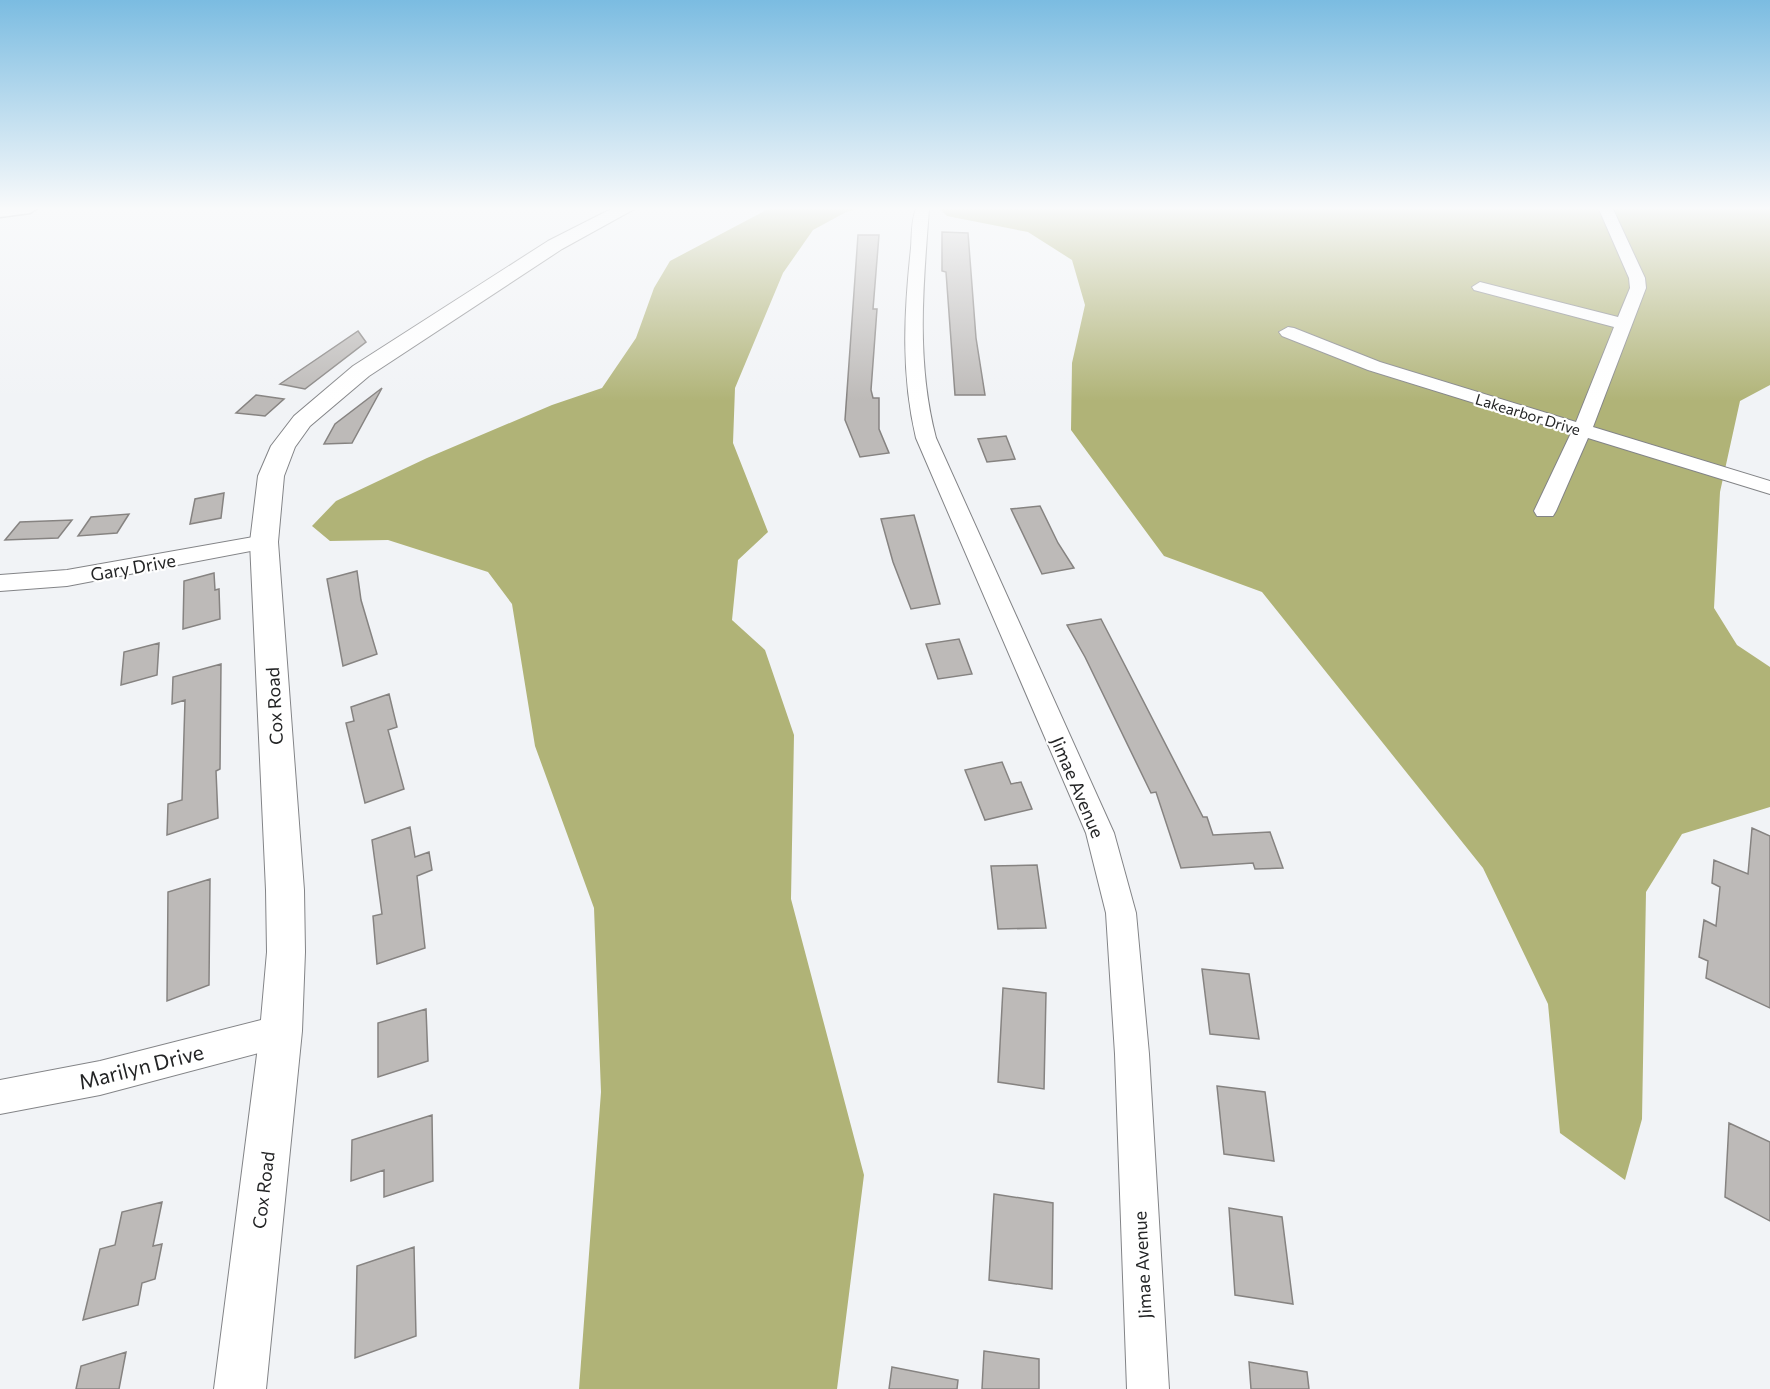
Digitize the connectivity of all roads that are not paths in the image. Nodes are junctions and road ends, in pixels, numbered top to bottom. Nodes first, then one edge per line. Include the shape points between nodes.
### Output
1 (511, 272) edge
2 (917, 272) edge
3 (1633, 272) edge
4 (1480, 287) dead end
5 (1624, 324) junction
6 (1288, 332) dead end
7 (1582, 430) junction
8 (1770, 489) edge
9 (1545, 511) dead end
10 (264, 542) junction
11 (0, 583) edge
12 (281, 1032) junction
13 (0, 1097) edge
14 (240, 1389) edge
15 (1148, 1389) edge

1 - 10 street, Cox Road via 330,395 302,421 283,446 271,476
2 - 15 street, Jimae Avenue via 911,346 914,388 926,438 1100,833 1121,913
3 - 5 street via 1638,288
4 - 5 street
5 - 7 street
6 - 7 street, Lakearbor Drive via 1374,366
7 - 8 street, Lakearbor Drive
7 - 9 street
10 - 11 street, Gary Drive via 123,569
10 - 12 street, Cox Road via 285,890
12 - 13 street, Marilyn Drive via 100,1078
12 - 14 street, Cox Road

